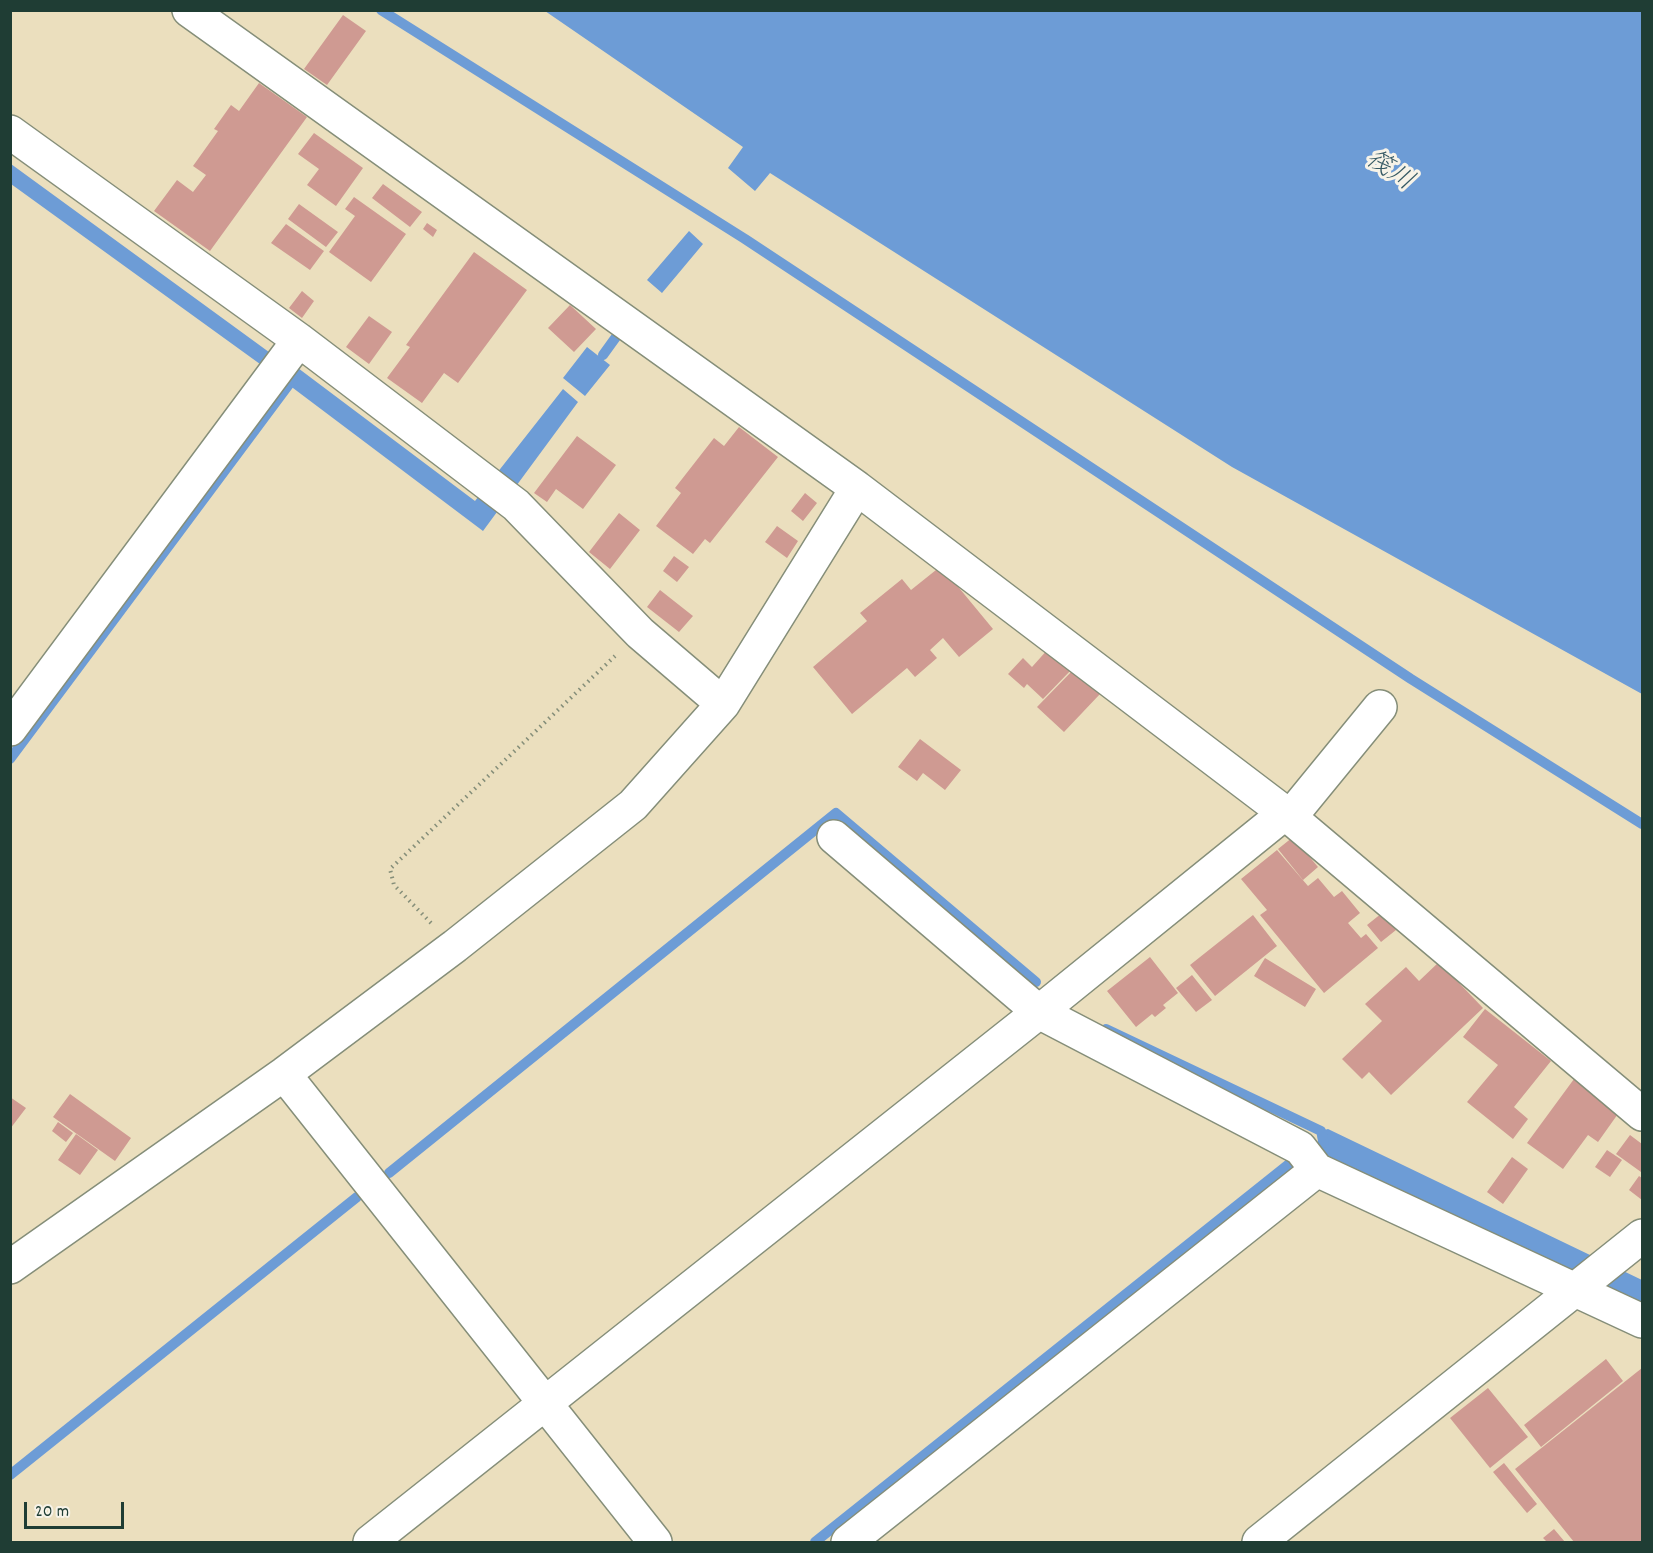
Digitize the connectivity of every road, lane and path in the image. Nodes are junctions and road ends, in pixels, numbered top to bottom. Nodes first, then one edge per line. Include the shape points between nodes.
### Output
1 (189, 10) edge
2 (10, 132) edge
3 (295, 347) junction
4 (857, 488) junction
5 (640, 633) junction
6 (723, 704) junction
7 (1380, 706) dead end
8 (10, 729) edge
9 (1288, 815) junction
10 (834, 837) dead end
11 (455, 946) junction
12 (1039, 1012) junction
13 (284, 1074) junction
14 (1642, 1114) edge
15 (1317, 1170) junction
16 (1642, 1236) edge
17 (10, 1267) edge
18 (1579, 1287) junction
19 (1642, 1320) edge
20 (544, 1404) junction
21 (370, 1542) edge
22 (655, 1542) edge
23 (848, 1542) edge
24 (1259, 1542) edge

1 - 4 street
2 - 3 street
3 - 5 street via 516,505
3 - 8 street
4 - 6 street
4 - 9 street
5 - 6 street
5 - 11 path via 390,869 394,885
6 - 11 street via 633,805
7 - 9 street
9 - 12 street
9 - 14 street
10 - 12 street
11 - 13 street
12 - 15 street via 1300,1148
12 - 20 street
13 - 17 street
13 - 20 street
15 - 18 street
15 - 23 street
16 - 18 street
18 - 19 street
18 - 24 street
20 - 21 street
20 - 22 street

